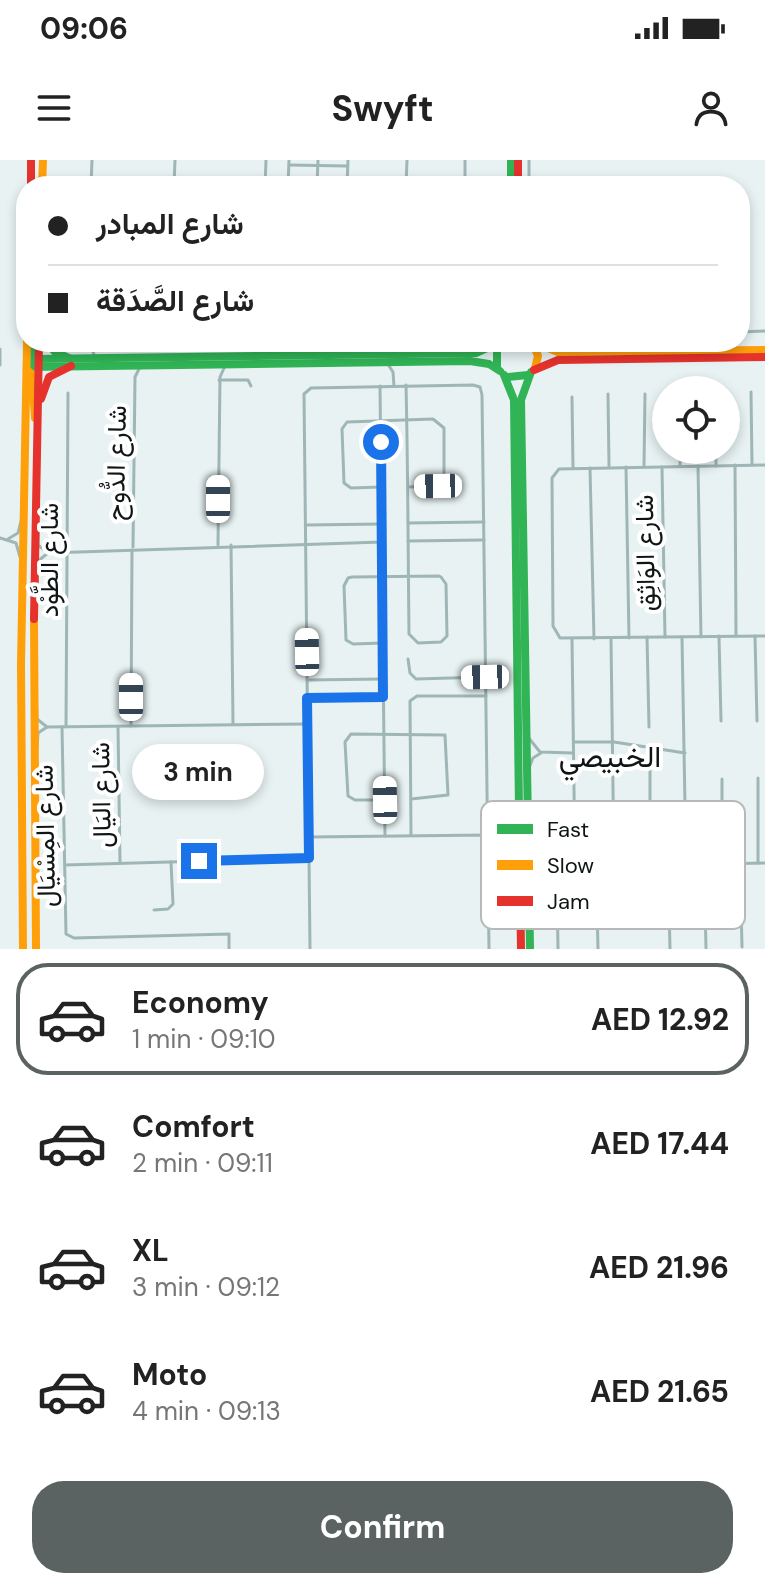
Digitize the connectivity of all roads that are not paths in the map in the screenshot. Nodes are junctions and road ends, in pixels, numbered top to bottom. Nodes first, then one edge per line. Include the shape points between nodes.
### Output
1 (289, 163) edge
2 (318, 163) edge
3 (348, 163) edge
4 (0, 349) edge
5 (30, 352) edge
6 (35, 352) edge
7 (55, 352) edge
8 (90, 352) edge
9 (90, 352) edge
10 (279, 352) edge
11 (290, 352) edge
12 (478, 352) edge
13 (496, 352) edge
14 (537, 352) edge
15 (295, 356) junction
16 (272, 357) junction
17 (765, 357) edge
18 (91, 358) junction
19 (399, 361) junction
20 (386, 362) junction
21 (71, 363) junction
22 (31, 364) junction
23 (211, 364) junction
24 (228, 364) junction
25 (0, 365) edge
26 (141, 365) junction
27 (127, 366) junction
28 (532, 371) junction
29 (393, 372) junction
30 (502, 373) junction
31 (135, 377) junction
32 (220, 378) junction
33 (406, 385) junction
34 (251, 386) dead end
35 (380, 386) junction
36 (394, 386) junction
37 (751, 392) dead end
38 (68, 393) dead end
39 (608, 394) dead end
40 (645, 394) dead end
41 (572, 397) dead end
42 (381, 420) junction
43 (407, 420) junction
44 (36, 459) junction
45 (681, 464) edge
46 (735, 465) junction
47 (752, 465) junction
48 (765, 465) edge
49 (698, 466) junction
50 (716, 466) joint
51 (626, 467) junction
52 (644, 467) junction
53 (662, 467) junction
54 (681, 467) junction
55 (573, 468) junction
56 (590, 468) junction
57 (609, 468) junction
58 (381, 487) junction
59 (408, 487) junction
60 (35, 508) junction
61 (23, 513) junction
62 (484, 522) junction
63 (408, 523) junction
64 (382, 524) junction
65 (305, 525) junction
66 (0, 538) edge
67 (8, 539) junction
68 (484, 540) junction
69 (408, 541) junction
70 (305, 542) junction
71 (382, 542) junction
72 (218, 545) junction
73 (231, 545) junction
74 (132, 549) junction
75 (67, 552) junction
76 (48, 553) junction
77 (22, 562) junction
78 (408, 576) junction
79 (382, 577) junction
80 (33, 599) junction
81 (719, 636) junction
82 (736, 636) junction
83 (755, 636) junction
84 (765, 636) edge
85 (647, 637) junction
86 (665, 637) junction
87 (682, 637) junction
88 (701, 637) junction
89 (611, 638) junction
90 (629, 638) junction
91 (572, 639) junction
92 (594, 639) junction
93 (383, 643) junction
94 (408, 659) dead end
95 (485, 677) junction
96 (383, 679) junction
97 (33, 680) junction
98 (307, 680) junction
99 (486, 696) junction
100 (383, 697) junction
101 (307, 698) junction
102 (721, 721) dead end
103 (757, 721) dead end
104 (233, 724) junction
105 (307, 724) junction
106 (118, 726) junction
107 (131, 726) junction
108 (526, 726) junction
109 (47, 727) junction
110 (64, 727) junction
111 (649, 727) dead end
112 (410, 732) junction
113 (384, 733) junction
114 (573, 742) junction
115 (614, 742) junction
116 (650, 750) junction
117 (544, 753) junction
118 (573, 753) junction
119 (685, 753) junction
120 (573, 764) junction
121 (614, 764) junction
122 (650, 765) junction
123 (33, 773) junction
124 (758, 778) dead end
125 (722, 779) dead end
126 (527, 780) junction
127 (411, 799) junction
128 (385, 800) junction
129 (488, 801) edge
130 (519, 801) edge
131 (527, 801) edge
132 (574, 801) edge
133 (614, 801) edge
134 (650, 801) edge
135 (685, 801) edge
136 (722, 801) edge
137 (411, 835) junction
138 (481, 835) edge
139 (385, 836) junction
140 (309, 837) junction
141 (309, 858) junction
142 (171, 862) junction
143 (120, 863) junction
144 (745, 863) edge
145 (758, 863) junction
146 (765, 863) edge
147 (63, 865) junction
148 (154, 910) dead end
149 (489, 929) edge
150 (521, 929) edge
151 (530, 929) edge
152 (558, 929) edge
153 (598, 929) edge
154 (670, 929) edge
155 (558, 943) junction
156 (23, 949) edge
157 (36, 949) edge
158 (229, 949) edge
159 (310, 949) edge
160 (489, 949) edge
161 (521, 949) edge
162 (530, 949) edge
163 (552, 949) edge
164 (558, 949) edge
165 (598, 949) edge
166 (670, 949) edge

1 - 2 street
2 - 3 street
4 - 25 street
5 - 22 street
6 - 22 street
7 - 21 street
8 - 18 street
9 - 18 street
10 - 16 street
11 - 15 street
12 - 15 street
13 - 30 street
14 - 28 street
15 - 16 street
16 - 18 street
17 - 28 street via 558,360
18 - 21 street
19 - 20 street
19 - 29 street
19 - 30 street via 476,361
20 - 24 street
20 - 29 street
21 - 22 street
21 - 27 street
21 - 44 street via 44,385
22 - 44 street
22 - 61 street
23 - 24 street
23 - 26 street
23 - 32 street
24 - 32 street
26 - 27 street
26 - 31 street, شارع الدُّوح
27 - 31 street, شارع الدُّوح
28 - 30 street via 518,378
28 - 108 street via 521,400
29 - 36 street
30 - 130 street via 514,400
31 - 74 street, شارع الدُّوح
32 - 34 street via 248,380
32 - 72 street
33 - 36 street
33 - 43 street
33 - 62 street via 481,389
35 - 36 street
35 - 42 street
35 - 65 street via 311,388 305,393
37 - 47 street
38 - 75 street, شارع الطَّوْد
39 - 57 street
40 - 52 street
41 - 55 street
42 - 43 street
42 - 58 street
42 - 58 street via 349,421 342,429 344,483 351,488
43 - 59 street
43 - 59 street via 443,424 446,477 438,486
44 - 60 street
45 - 54 street
46 - 47 street
46 - 50 street
46 - 82 street
47 - 48 street
49 - 50 street
49 - 54 street
49 - 88 street
51 - 52 street
51 - 57 street
51 - 90 street
52 - 53 street
53 - 54 street
53 - 86 street, شارع الوَاثِق
55 - 56 street
55 - 91 street via 559,469 552,478 554,629 560,638
56 - 57 street
56 - 92 street
58 - 64 street
59 - 63 street
60 - 76 street via 38,545
60 - 80 street
61 - 67 street via 18,533
61 - 77 street
62 - 63 street
62 - 68 street
63 - 69 street
64 - 65 street
64 - 71 street
65 - 70 street
66 - 67 street
67 - 77 street via 18,545
68 - 69 street
68 - 95 street
69 - 78 street
70 - 71 street
70 - 73 street
70 - 98 street
71 - 79 street
72 - 73 street
72 - 74 street
73 - 104 street
74 - 75 street
74 - 107 street, شارع الدُّوح
75 - 76 street
75 - 110 street, شارع الطَّوْد
76 - 80 street via 38,561
77 - 156 street
78 - 78 street via 439,576 446,584 445,640 410,639
78 - 79 street
79 - 93 street
79 - 93 street via 350,577 344,586 347,642
80 - 97 street
81 - 82 street
81 - 88 street
81 - 102 street
82 - 83 street
83 - 84 street
83 - 103 street
85 - 86 street
85 - 90 street
85 - 111 street
86 - 87 street
87 - 88 street
87 - 119 street
89 - 90 street
89 - 92 street
89 - 115 street
91 - 92 street
91 - 114 street
93 - 96 street
94 - 95 street via 416,679
95 - 99 street
96 - 98 street
96 - 100 street
97 - 109 street via 37,719
97 - 123 street
98 - 101 street
99 - 112 street via 415,696
99 - 129 street
100 - 101 street
100 - 113 street
101 - 105 street
104 - 105 street
104 - 107 street
105 - 140 street
106 - 107 street
106 - 110 street
106 - 143 street, شارع اليَال
108 - 117 street via 531,744
108 - 126 street
109 - 110 street
109 - 123 street via 38,733
110 - 147 street, شارع المِسْيَال
112 - 113 street
112 - 127 street
112 - 127 street via 447,737 450,791 445,798
113 - 128 street
113 - 128 street via 351,734 345,745 348,796
114 - 115 street
114 - 118 street
115 - 116 street
115 - 121 street
116 - 119 street
116 - 122 street
117 - 118 street
117 - 126 street via 531,762
118 - 120 street
119 - 135 street
120 - 121 street
120 - 132 street
121 - 122 street
121 - 133 street
122 - 134 street
123 - 157 street
124 - 145 street
125 - 136 street
126 - 131 street
127 - 137 street
128 - 139 street
137 - 138 street
137 - 139 street
139 - 140 street
140 - 141 street
141 - 142 street
141 - 159 street
142 - 143 street
142 - 148 street via 173,904
143 - 147 street
144 - 145 street
145 - 146 street
147 - 158 street, شارع المِسْيَال via 64,932 74,938 229,934
149 - 160 street
150 - 161 street
151 - 162 street
152 - 155 street
153 - 165 street
154 - 166 street
155 - 163 street
155 - 164 street

